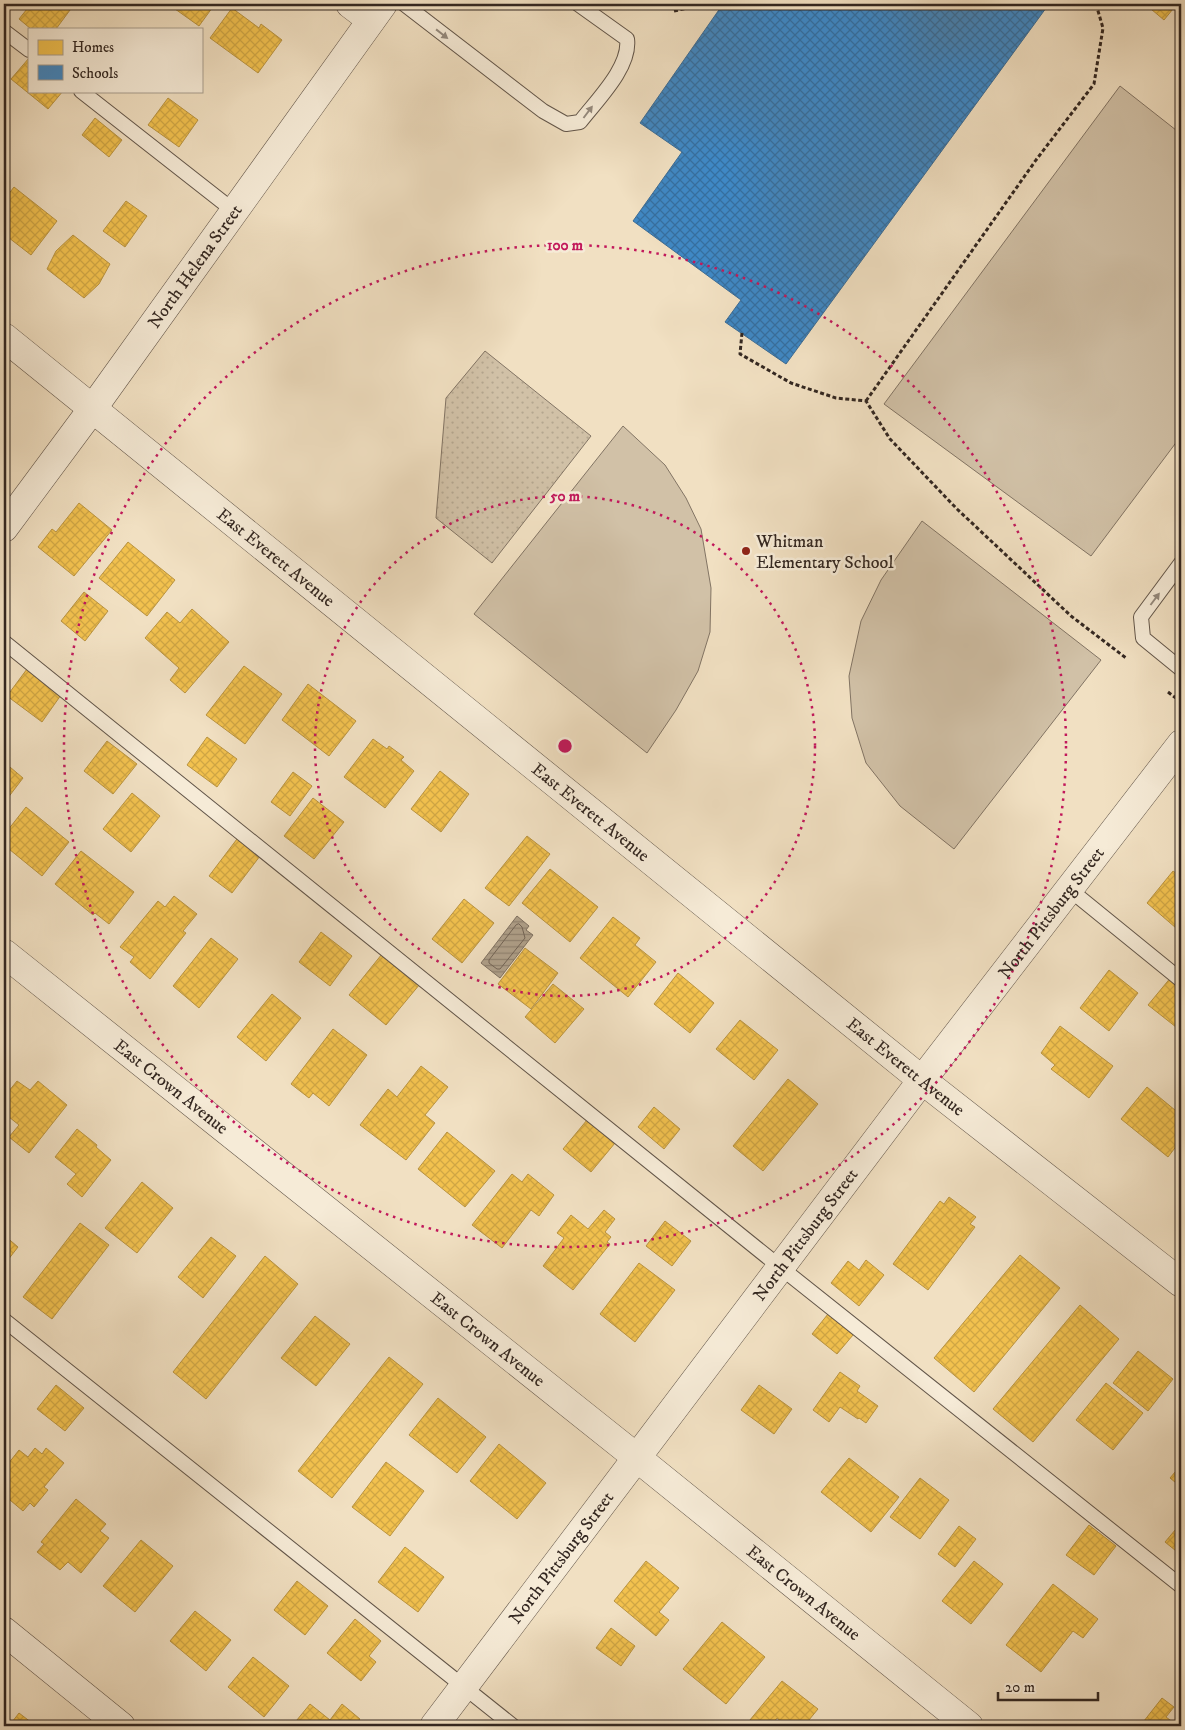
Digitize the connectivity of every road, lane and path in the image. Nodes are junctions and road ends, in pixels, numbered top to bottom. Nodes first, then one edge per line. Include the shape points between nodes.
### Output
1 (350, 4) edge
2 (404, 4) edge
3 (578, 4) edge
4 (707, 4) edge
5 (1096, 4) edge
6 (674, 11) dead end
7 (377, 12) edge
8 (4, 31) edge
9 (28, 49) edge
10 (82, 92) edge
11 (234, 211) junction
12 (742, 333) dead end
13 (4, 337) edge
14 (866, 401) junction
15 (93, 408) junction
16 (4, 528) edge
17 (1181, 563) edge
18 (4, 642) edge
19 (1132, 663) dead end
20 (1181, 669) edge
21 (1167, 691) dead end
22 (1181, 702) edge
23 (1181, 744) edge
24 (1069, 889) junction
25 (4, 953) edge
26 (1181, 980) edge
27 (922, 1080) junction
28 (780, 1267) junction
29 (1181, 1283) edge
30 (4, 1320) edge
31 (636, 1457) junction
32 (1181, 1586) edge
33 (4, 1631) edge
34 (464, 1686) junction
35 (121, 1726) edge
36 (434, 1726) edge
37 (513, 1726) edge
38 (969, 1726) edge

1 - 7 street
2 -> 3 lane via 543,111 566,124 580,122 622,67 628,49 627,39
4 - 6 path
5 - 14 path via 1103,28 1094,84 1036,160
7 - 11 street, North Helena Street
8 - 9 lane
10 - 11 lane
11 - 15 street, North Helena Street
12 - 14 path via 740,354 791,384 836,398
13 - 15 street, East Everett Avenue
14 - 19 path via 890,439 957,509 1071,616
15 - 16 street, North Helena Street
15 - 27 street, East Everett Avenue
20 -> 17 lane via 1143,638 1141,617
18 - 28 lane
21 - 22 path
23 - 24 street, North Pittsburg Street
24 - 26 lane
24 - 27 street, North Pittsburg Street
25 - 31 street, East Crown Avenue
27 - 28 street, North Pittsburg Street
27 - 29 street, East Everett Avenue
28 - 31 street, North Pittsburg Street
28 - 32 lane
30 - 34 lane
31 - 34 street, North Pittsburg Street
31 - 38 street, East Crown Avenue
33 - 35 street
34 - 36 street, North Pittsburg Street
34 - 37 lane

